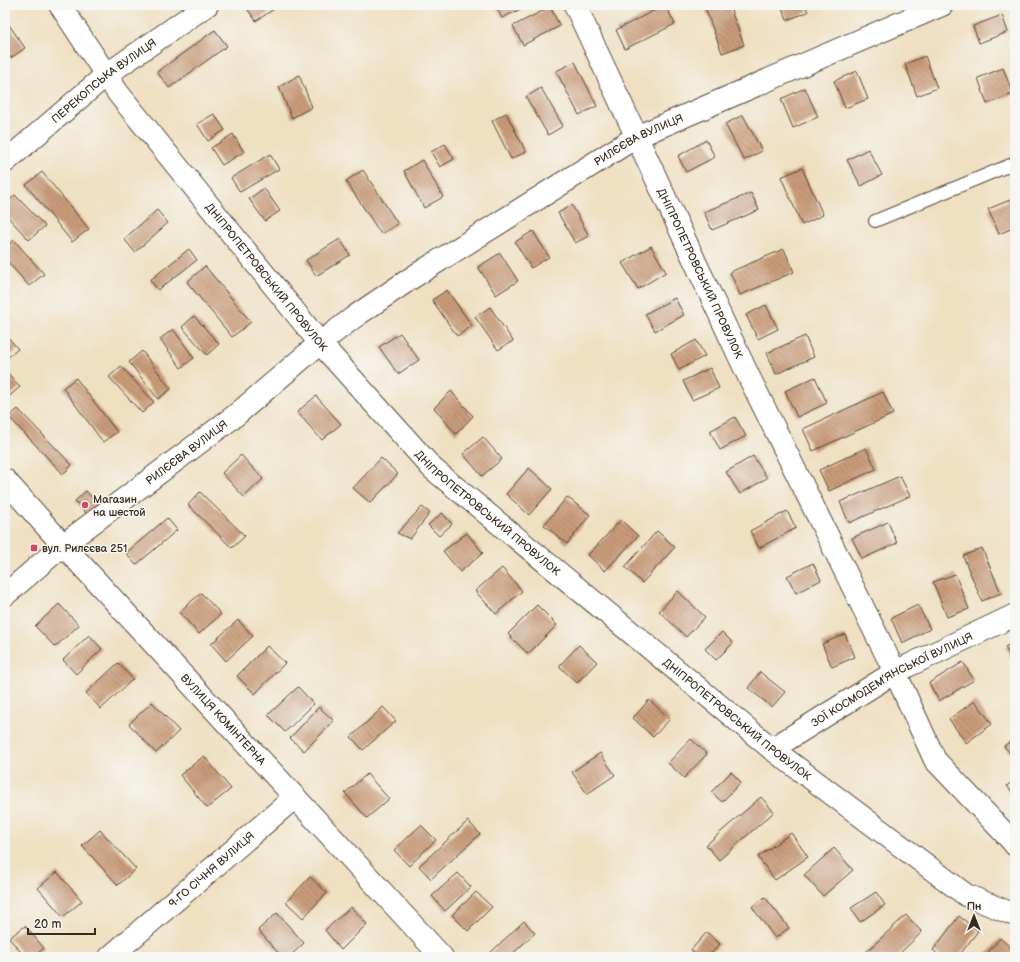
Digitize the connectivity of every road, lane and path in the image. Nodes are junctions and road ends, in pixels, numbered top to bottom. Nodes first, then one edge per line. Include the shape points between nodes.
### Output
1 (60, 5) edge
2 (207, 5) edge
3 (575, 5) edge
4 (942, 5) edge
5 (106, 75) junction
6 (636, 137) junction
7 (5, 162) edge
8 (1015, 163) edge
9 (875, 221) dead end
10 (320, 343) junction
11 (5, 480) edge
12 (63, 545) junction
13 (5, 594) edge
14 (1015, 615) edge
15 (894, 672) junction
16 (772, 749) junction
17 (295, 797) junction
18 (1015, 845) edge
19 (1015, 915) edge
20 (110, 957) edge
21 (442, 957) edge

1 - 5 street, ДНІПРОПЕТРОВСЬКИЙ ПРОВУЛОК
2 - 5 street, ПЕРЕКОПСЬКА ВУЛИЦЯ
3 - 6 street, ДНІПРОПЕТРОВСЬКИЙ ПРОВУЛОК
4 - 6 street, РИЛЄЄВА ВУЛИЦЯ
5 - 7 street, ПЕРЕКОПСЬКА ВУЛИЦЯ
5 - 10 street, ДНІПРОПЕТРОВСЬКИЙ ПРОВУЛОК
6 - 10 street, РИЛЄЄВА ВУЛИЦЯ via 413,277
6 - 15 street, ДНІПРОПЕТРОВСЬКИЙ ПРОВУЛОК via 748,375
8 - 9 lane
10 - 12 street, РИЛЄЄВА ВУЛИЦЯ via 236,415
10 - 16 street, ДНІПРОПЕТРОВСЬКИЙ ПРОВУЛОК via 433,469
11 - 12 street, ВУЛИЦЯ КОМІНТЕРНА
12 - 13 street, РИЛЄЄВА ВУЛИЦЯ
12 - 17 street, ВУЛИЦЯ КОМІНТЕРНА
14 - 15 street, ЗОЇ КОСМОДЕМ’ЯНСЬКОЇ ВУЛИЦЯ
15 - 16 street, ЗОЇ КОСМОДЕМ’ЯНСЬКОЇ ВУЛИЦЯ
15 - 18 street, ДНІПРОПЕТРОВСЬКИЙ ПРОВУЛОК via 935,760
16 - 19 street, ДНІПРОПЕТРОВСЬКИЙ ПРОВУЛОК via 966,895
17 - 20 street, 9-ГО СІЧНЯ ВУЛИЦЯ
17 - 21 street, ВУЛИЦЯ КОМІНТЕРНА

